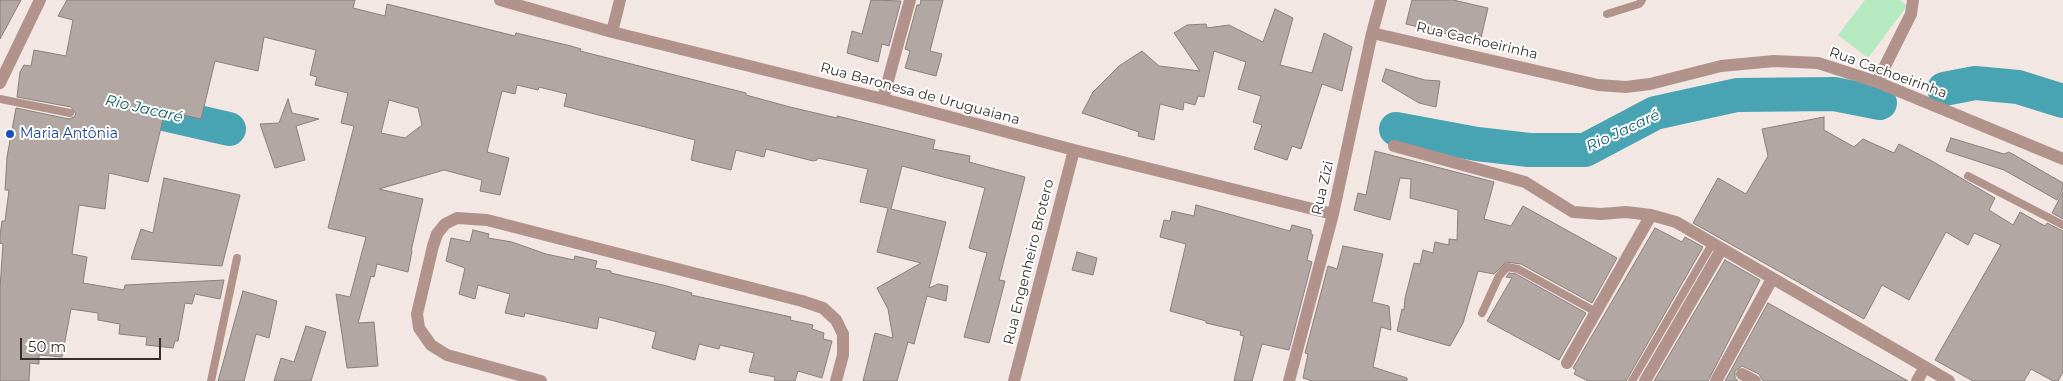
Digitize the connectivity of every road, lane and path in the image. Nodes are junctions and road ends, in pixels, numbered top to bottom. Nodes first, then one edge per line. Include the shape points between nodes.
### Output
1 (40, 0) edge
2 (500, 0) edge
3 (620, 0) edge
4 (910, 0) edge
5 (1381, 0) edge
6 (1642, 0) edge
7 (1913, 0) edge
8 (1608, 14) dead end
9 (612, 32) junction
10 (1372, 33) junction
11 (1878, 82) junction
12 (0, 83) edge
13 (0, 99) edge
14 (883, 100) junction
15 (70, 113) dead end
16 (1394, 146) dead end
17 (1074, 150) junction
18 (2063, 159) edge
19 (1968, 176) dead end
20 (1333, 214) junction
21 (1651, 215) junction
22 (2063, 225) edge
23 (1716, 247) junction
24 (237, 258) dead end
25 (1772, 279) junction
26 (1596, 312) junction
27 (1482, 313) dead end
28 (1567, 363) dead end
29 (1925, 366) junction
30 (1742, 374) dead end
31 (528, 379) edge
32 (211, 381) edge
33 (541, 381) edge
34 (836, 381) edge
35 (1014, 381) edge
36 (1290, 381) edge
37 (1632, 381) edge
38 (1645, 381) edge
39 (1716, 381) edge
40 (1755, 381) edge
41 (1917, 381) edge
42 (1949, 381) edge

1 - 12 street
2 - 9 street, Rua Baronesa de Uruguaiana
3 - 9 street
4 - 14 street
5 - 10 street, Rua Zizi
6 - 8 lane via 1639,4
7 - 11 street via 1911,14
9 - 14 street, Rua Baronesa de Uruguaiana
10 - 11 street, Rua Cachoeirinha via 1598,85 1642,85 1721,66 1774,61 1818,63
10 - 20 street, Rua Zizi
11 - 18 street, Rua Cachoeirinha
13 - 15 lane
14 - 17 street, Rua Baronesa de Uruguaiana
16 - 21 street via 1525,182 1573,212
17 - 20 street, Rua Baronesa de Uruguaiana
17 - 35 street, Rua Engenheiro Brotero
19 - 22 lane
20 - 36 street, Rua Zizi
21 - 23 street via 1676,222
21 - 26 street
23 - 25 street
23 - 37 lane
23 - 38 street
24 - 32 lane
25 - 29 street
25 - 39 street
26 - 27 lane via 1518,269 1507,267 1499,276
26 - 28 street
29 - 41 street
29 - 42 street
30 - 40 street
31 - 33 street
31 - 34 street via 447,355 431,345 419,328 417,314 437,234 445,224 457,218 487,220 823,308 836,320 843,334 843,355

